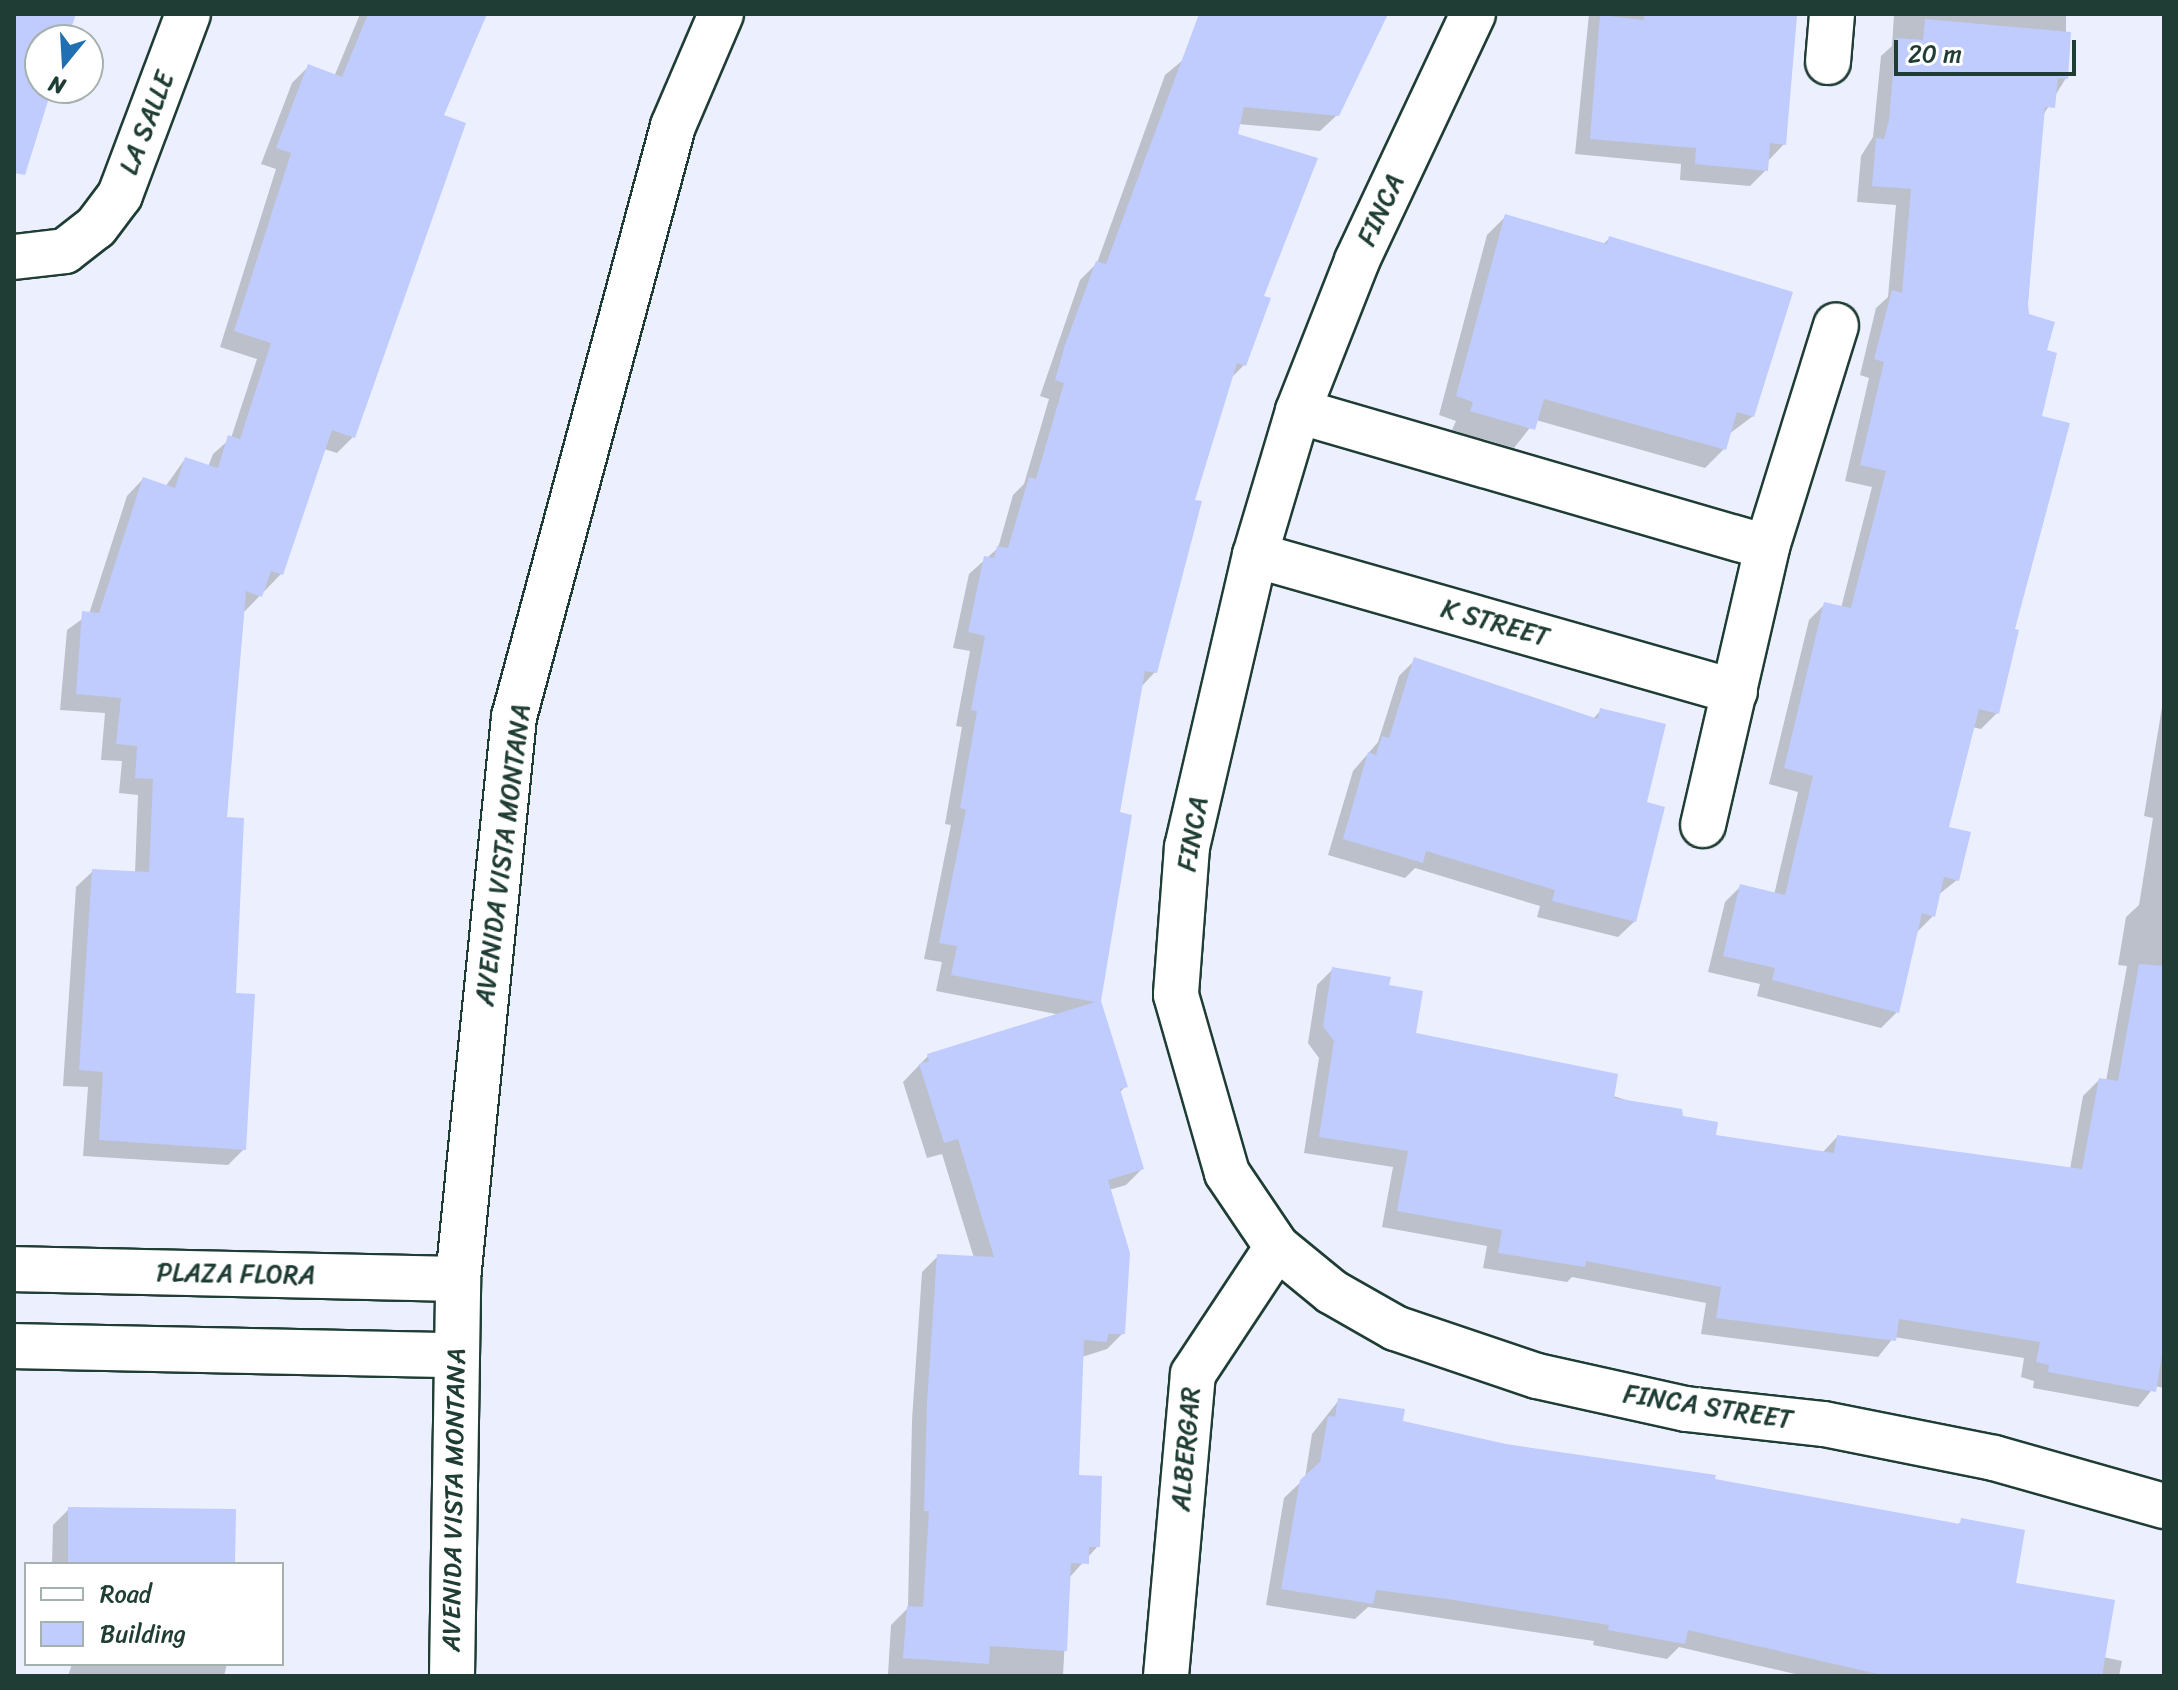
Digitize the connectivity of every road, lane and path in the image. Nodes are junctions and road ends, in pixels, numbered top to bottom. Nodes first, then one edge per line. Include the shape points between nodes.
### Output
1 (188, 14) edge
2 (721, 14) edge
3 (1473, 14) edge
4 (1832, 14) edge
5 (1828, 62) dead end
6 (14, 257) edge
7 (1836, 325) dead end
8 (1298, 411) junction
9 (1767, 547) junction
10 (1255, 555) junction
11 (1735, 692) junction
12 (1703, 825) dead end
13 (1277, 1247) junction
14 (14, 1269) edge
15 (458, 1279) junction
16 (14, 1346) edge
17 (457, 1355) junction
18 (2164, 1506) edge
19 (452, 1676) edge
20 (1166, 1676) edge

1 - 6 street, LA SALLE via 120,195 96,227 65,251
2 - 15 street, AVENIDA VISTA MONTANA via 673,126 514,717
3 - 8 street, FINCA via 1357,261
4 - 5 street
7 - 9 street
8 - 9 street
8 - 10 street, FINCA
9 - 11 street
10 - 11 street, K STREET
10 - 13 street, FINCA via 1187,847 1176,995 1227,1173
11 - 12 street
13 - 18 street, FINCA STREET via 1332,1292 1395,1328 1537,1376 1686,1409 1824,1424 1978,1455
13 - 20 street, ALBERGAR via 1193,1374
14 - 15 street, PLAZA FLORA
15 - 17 street, AVENIDA VISTA MONTANA
16 - 17 street
17 - 19 street, AVENIDA VISTA MONTANA

